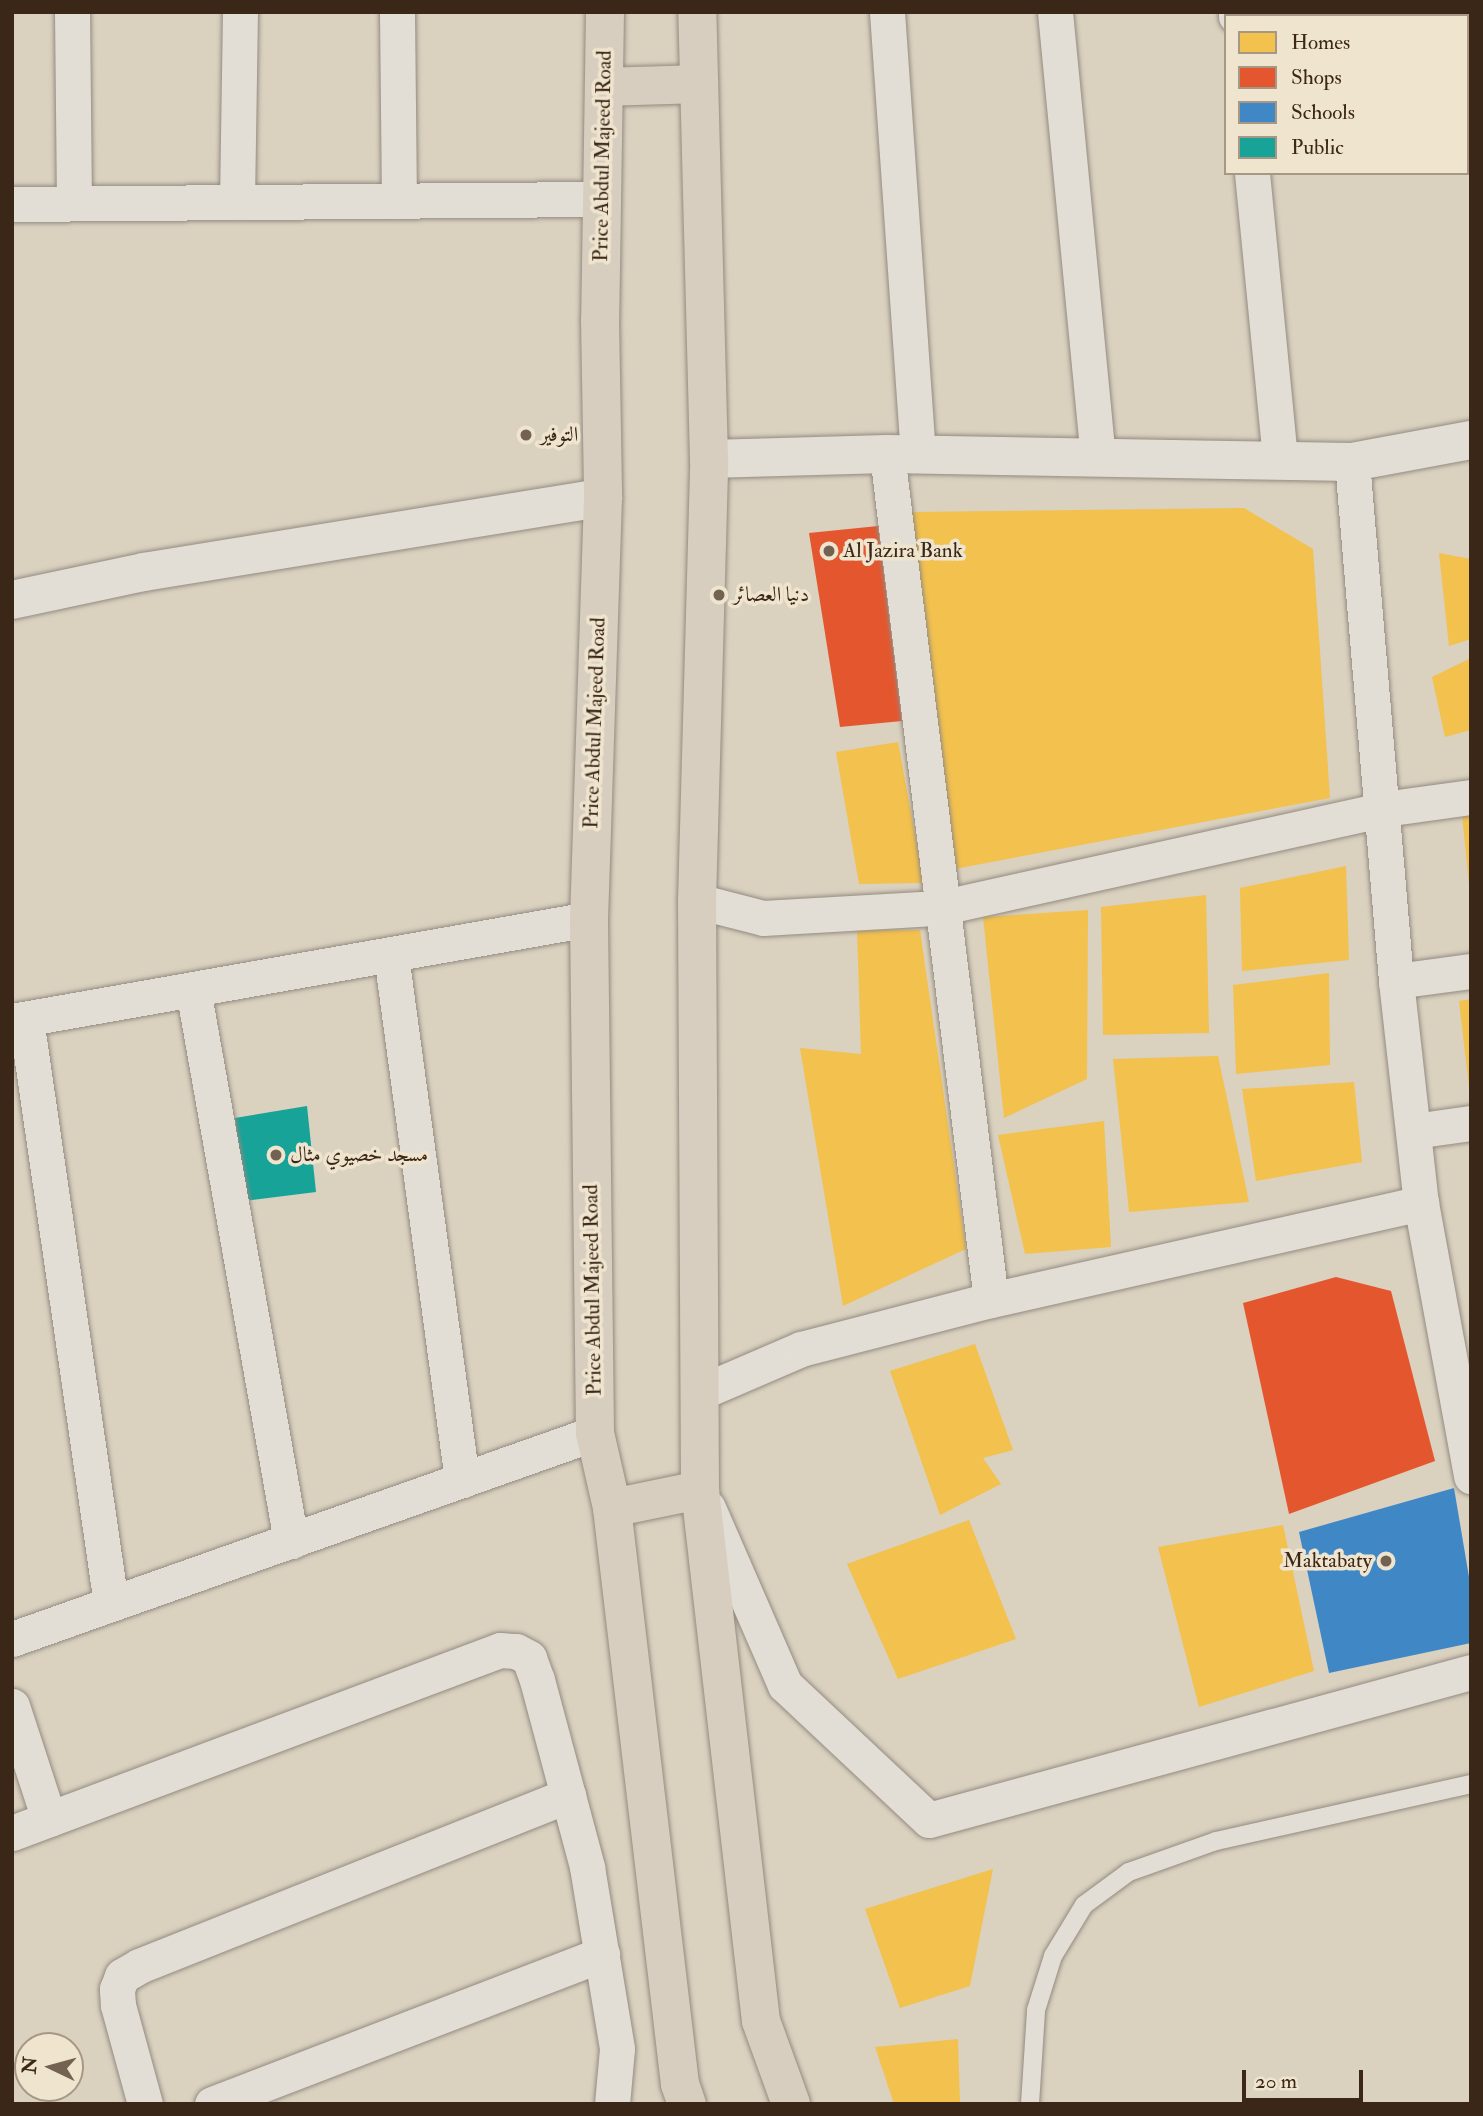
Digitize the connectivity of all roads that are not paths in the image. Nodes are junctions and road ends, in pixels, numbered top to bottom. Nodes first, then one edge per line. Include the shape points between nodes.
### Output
1 (72, 12) edge
2 (240, 12) edge
3 (397, 12) edge
4 (605, 12) edge
5 (697, 12) edge
6 (887, 12) edge
7 (1055, 12) edge
8 (699, 84) junction
9 (604, 87) junction
10 (1252, 175) edge
11 (602, 199) junction
12 (399, 201) junction
13 (237, 202) junction
14 (12, 204) edge
15 (74, 204) junction
16 (1471, 440) edge
17 (902, 454) junction
18 (1098, 457) junction
19 (709, 459) junction
20 (1280, 460) junction
21 (1352, 462) junction
22 (603, 498) junction
23 (12, 600) edge
24 (1471, 797) edge
25 (1384, 809) junction
26 (697, 901) junction
27 (940, 908) junction
28 (589, 919) junction
29 (391, 955) junction
30 (1471, 971) edge
31 (1396, 981) junction
32 (193, 989) junction
33 (19, 1020) edge
34 (1471, 1123) edge
35 (1414, 1131) junction
36 (1421, 1203) junction
37 (991, 1300) junction
38 (1457, 1321) edge
39 (699, 1393) junction
40 (595, 1433) junction
41 (1471, 1476) edge
42 (462, 1480) junction
43 (700, 1490) junction
44 (612, 1508) junction
45 (291, 1541) junction
46 (111, 1604) junction
47 (12, 1639) edge
48 (1471, 1672) edge
49 (12, 1706) edge
50 (1471, 1784) edge
51 (568, 1795) junction
52 (49, 1819) junction
53 (12, 1833) edge
54 (602, 1954) junction
55 (145, 2104) edge
56 (212, 2104) edge
57 (612, 2104) edge
58 (687, 2104) edge
59 (791, 2104) edge
60 (1030, 2104) edge

1 - 15 street
2 - 13 street
3 - 12 street
4 - 9 main road, Price Abdul Majeed Road
5 - 8 main road
6 - 17 street
7 - 18 street
8 - 9 main road
8 - 19 main road
9 - 11 main road, Price Abdul Majeed Road
10 - 20 street
11 - 12 street
11 - 22 main road, Price Abdul Majeed Road
12 - 13 street
13 - 15 street
14 - 15 street
16 - 21 street
17 - 18 street
17 - 19 street
17 - 27 street
18 - 20 street
19 - 26 main road
20 - 21 street
21 - 25 street
22 - 23 street via 144,572
22 - 28 main road, Price Abdul Majeed Road
24 - 25 street
25 - 27 street
25 - 31 street
26 - 27 street via 763,918
26 - 39 main road
27 - 37 street
28 - 29 street
28 - 40 main road, Price Abdul Majeed Road
29 - 32 street
29 - 42 street
30 - 31 street
31 - 35 street
32 - 33 street
32 - 45 street
33 - 46 street
34 - 35 street
35 - 36 street
36 - 37 street
36 - 38 street
37 - 39 street via 801,1349
38 - 41 street
39 - 43 main road
40 - 42 street
40 - 44 main road, Price Abdul Majeed Road
42 - 45 street
43 - 44 main road
43 - 48 street via 785,1685 929,1820
43 - 59 main road via 761,2021
44 - 58 main road, Price Abdul Majeed Road via 680,2084
45 - 46 street
46 - 47 street
49 - 52 street
50 - 60 lane via 1216,1841 1129,1872 1084,1905 1054,1956 1036,2010
51 - 52 street via 529,1658 500,1650
51 - 54 street via 587,1867
51 - 55 street via 122,1976 118,2005
52 - 53 street
54 - 56 street
54 - 57 street via 617,2049

